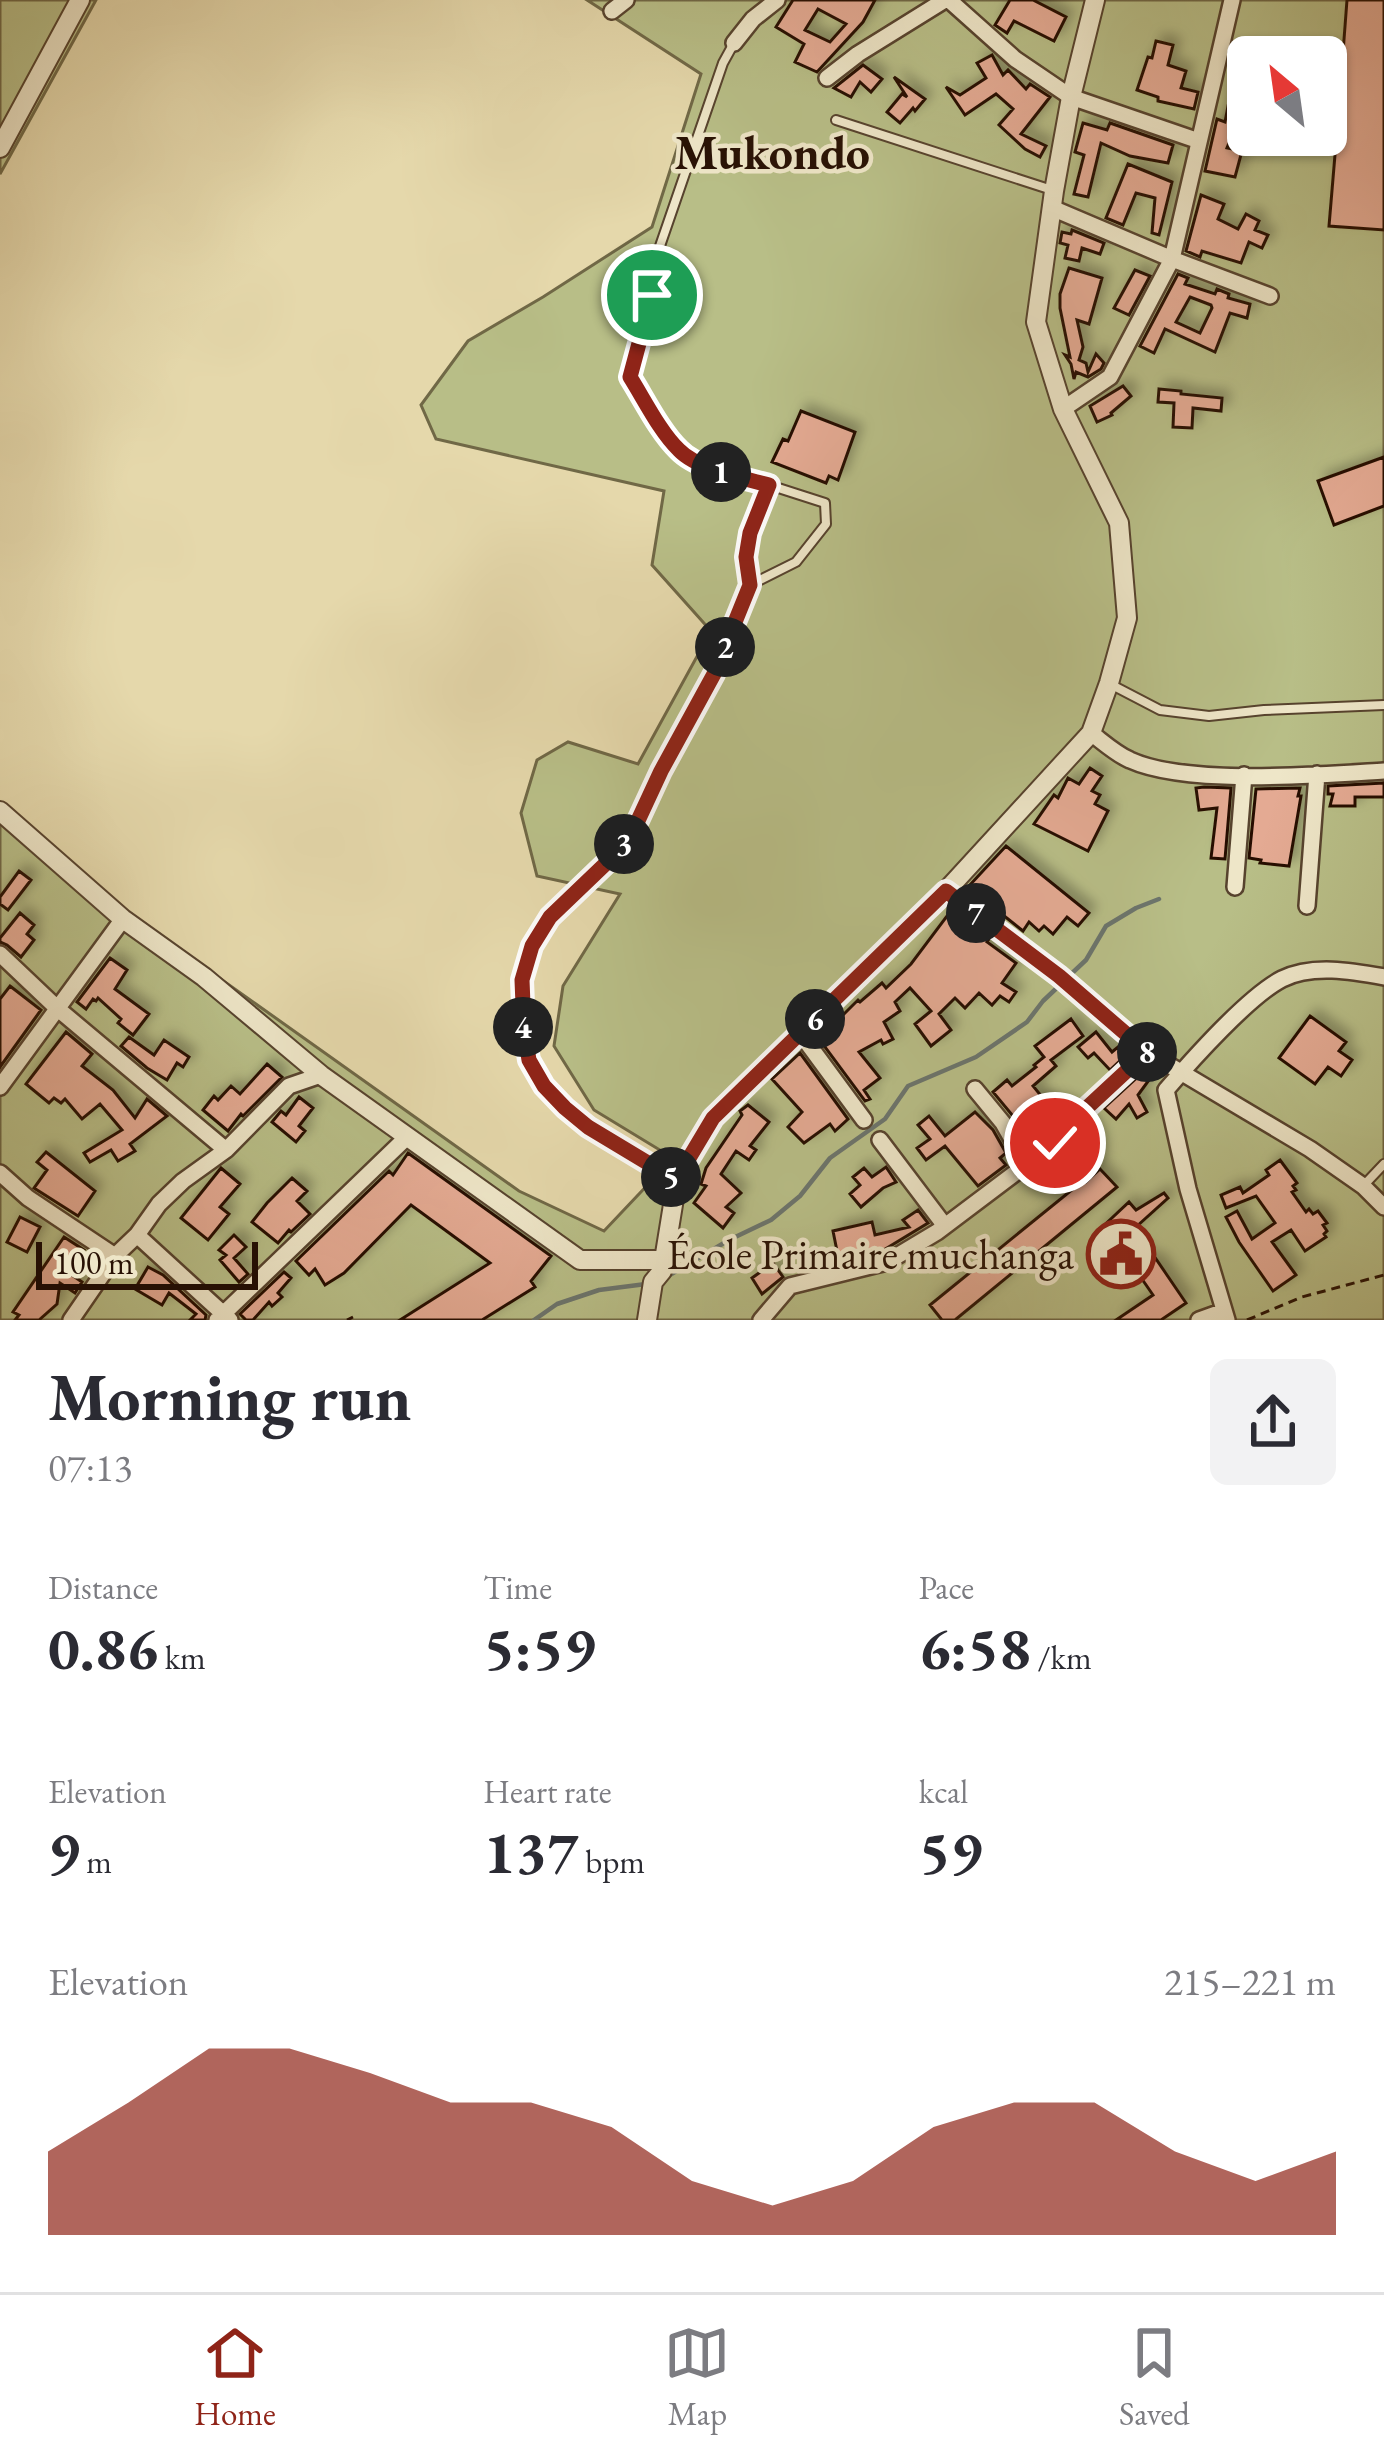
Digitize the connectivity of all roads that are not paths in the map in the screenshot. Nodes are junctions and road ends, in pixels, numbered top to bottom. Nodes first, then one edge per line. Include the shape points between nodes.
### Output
1 (80, 0) edge
2 (626, 0) edge
3 (777, 0) edge
4 (947, 0) edge
5 (1095, 0) edge
6 (1232, 0) edge
7 (611, 11) dead end
8 (734, 43) joint
9 (827, 78) dead end
10 (1071, 97) junction
11 (836, 120) dead end
12 (1199, 141) junction
13 (0, 148) edge
14 (1053, 200) junction
15 (1172, 259) junction
16 (1270, 296) dead end
17 (1064, 409) junction
18 (769, 485) junction
19 (750, 585) junction
20 (1109, 683) junction
21 (1384, 706) edge
22 (1091, 733) junction
23 (1384, 771) edge
24 (1317, 774) junction
25 (1244, 776) junction
26 (0, 811) edge
27 (1235, 886) dead end
28 (946, 891) junction
29 (1307, 906) dead end
30 (123, 919) junction
31 (0, 954) edge
32 (1384, 977) edge
33 (58, 1009) junction
34 (800, 1033) junction
35 (1147, 1052) junction
36 (1180, 1073) junction
37 (321, 1075) junction
38 (0, 1088) edge
39 (975, 1089) dead end
40 (865, 1120) dead end
41 (407, 1137) junction
42 (880, 1140) dead end
43 (226, 1150) junction
44 (1384, 1164) edge
45 (1028, 1166) junction
46 (0, 1173) edge
47 (676, 1180) junction
48 (1364, 1186) junction
49 (1384, 1207) edge
50 (945, 1226) junction
51 (137, 1235) junction
52 (116, 1256) junction
53 (660, 1271) junction
54 (1226, 1316) edge
55 (223, 1318) edge
56 (70, 1320) edge
57 (647, 1320) edge
58 (761, 1320) edge
59 (1199, 1320) edge

1 - 13 street
2 - 7 street
3 - 8 street
4 - 9 street
4 - 10 street
5 - 10 street
6 - 12 street
8 - 18 lane via 660,246 630,377 680,453
10 - 12 street
10 - 14 street
11 - 14 lane
12 - 15 street
14 - 15 street
14 - 17 street via 1036,322
15 - 16 street
15 - 17 street via 1110,376
17 - 20 street via 1119,524 1127,618
18 - 19 lane via 750,533
18 - 19 lane via 825,502 826,524 796,562
19 - 47 lane via 635,827 550,917 522,980 529,1060 544,1086 588,1127
20 - 21 lane via 1160,710 1209,716
20 - 22 street
22 - 25 street via 1126,759 1162,771
22 - 28 street
23 - 24 street
24 - 25 street
24 - 29 street
25 - 27 street
26 - 30 street
28 - 34 street
28 - 35 street
30 - 33 street
30 - 37 street
31 - 33 street
32 - 36 street via 1324,970 1284,978
33 - 38 street
33 - 43 street
34 - 40 street
34 - 47 street via 713,1118
35 - 36 street
35 - 45 street
36 - 48 street
36 - 54 street via 1166,1090
37 - 41 street
37 - 43 street via 289,1086
39 - 45 street
41 - 53 street via 580,1260
41 - 55 street
42 - 50 street
43 - 51 street via 183,1181
44 - 48 lane
45 - 50 street
46 - 52 street
47 - 53 street
48 - 49 street
50 - 58 street via 887,1262 790,1286
51 - 52 street
51 - 55 street
52 - 56 street
53 - 57 street
54 - 59 street

